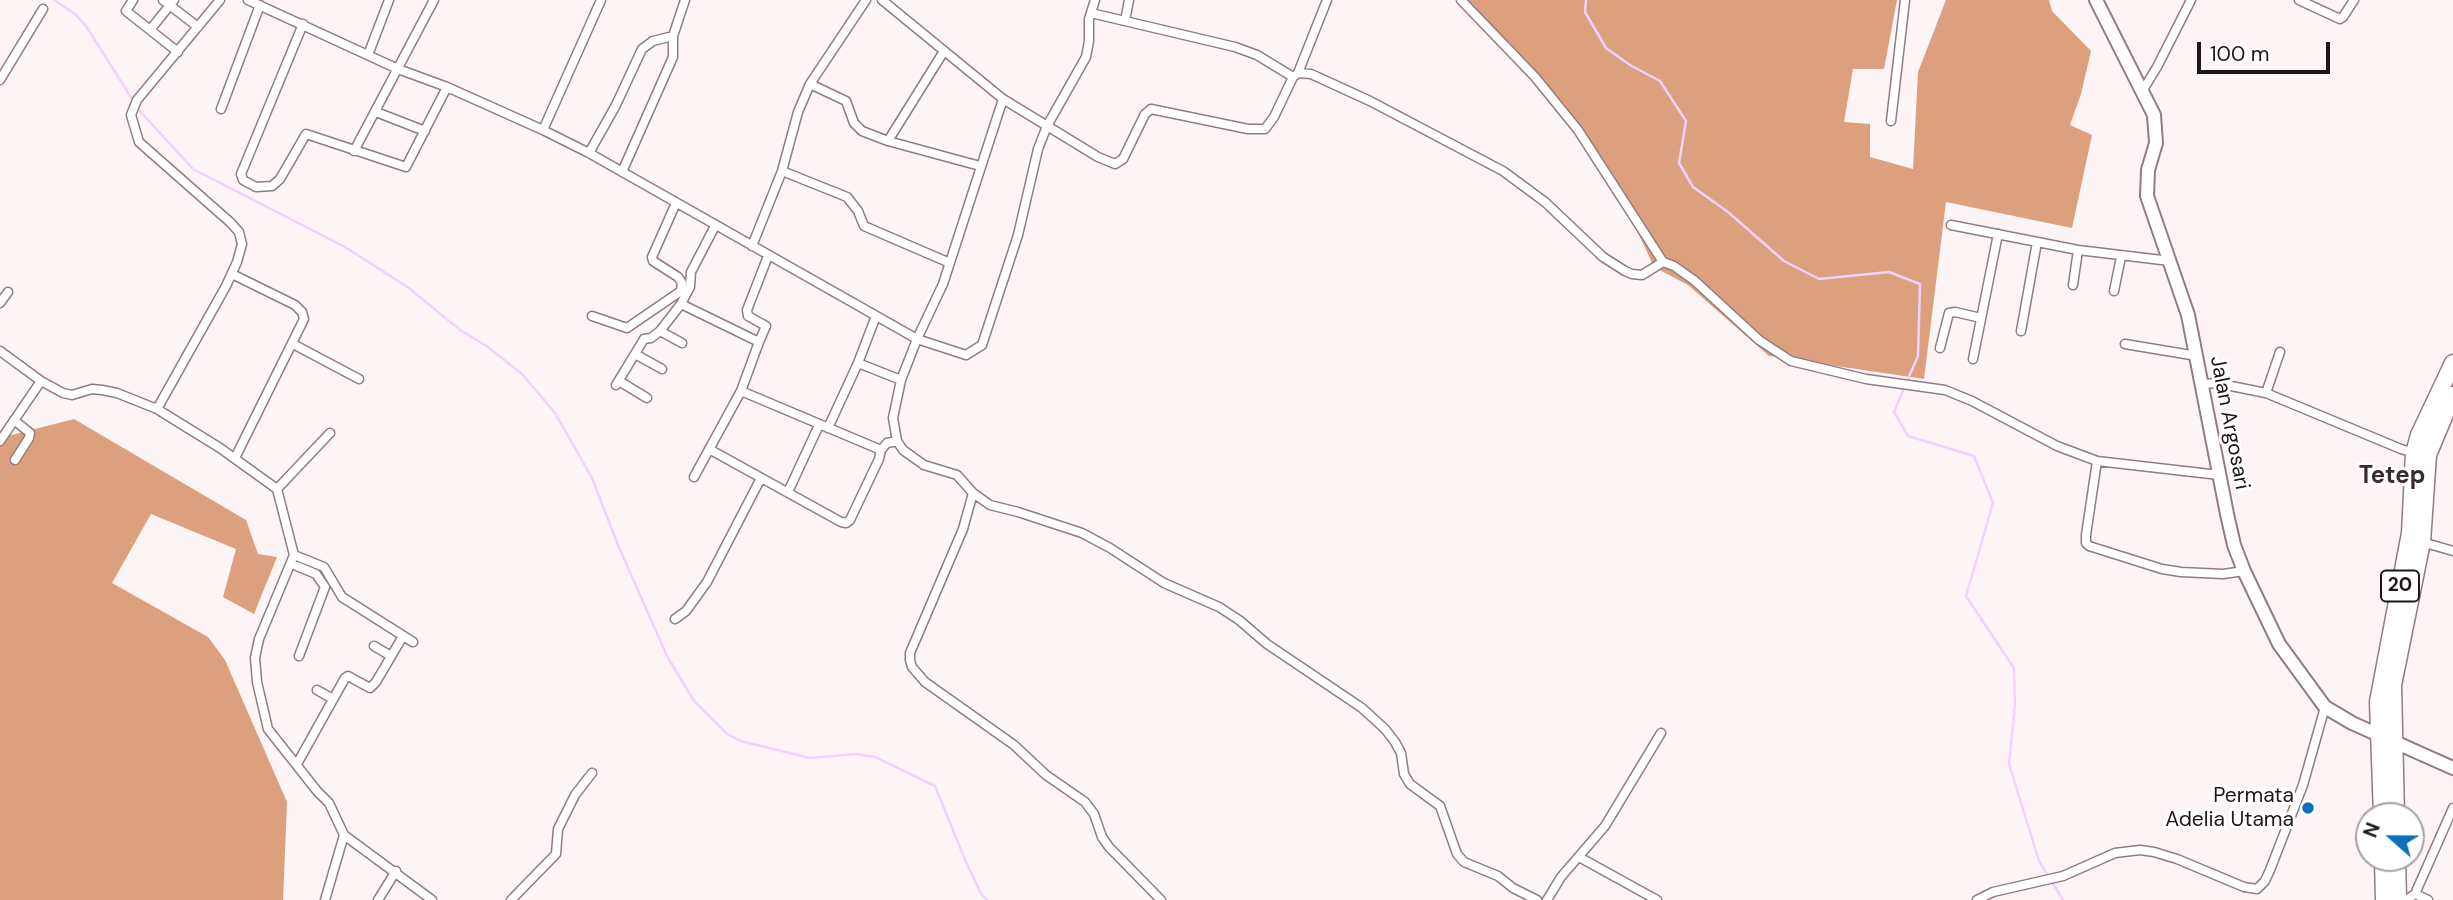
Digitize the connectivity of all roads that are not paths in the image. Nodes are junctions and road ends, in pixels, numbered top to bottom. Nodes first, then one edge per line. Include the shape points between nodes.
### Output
1 (133, 0) edge
2 (220, 0) edge
3 (248, 0) edge
4 (389, 0) edge
5 (434, 0) edge
6 (601, 0) edge
7 (685, 0) edge
8 (866, 0) edge
9 (1095, 0) edge
10 (1129, 0) edge
11 (1327, 0) edge
12 (1461, 0) edge
13 (1905, 0) edge
14 (2096, 0) edge
15 (2191, 0) edge
16 (2354, 0) edge
17 (2306, 1) edge
18 (169, 2) edge
19 (888, 2) edge
20 (260, 5) junction
21 (43, 9) dead end
22 (1091, 13) junction
23 (1125, 21) junction
24 (303, 24) junction
25 (198, 26) junction
26 (150, 30) junction
27 (673, 36) junction
28 (944, 51) junction
29 (177, 52) junction
30 (368, 55) junction
31 (398, 69) junction
32 (1296, 75) junction
33 (0, 80) edge
34 (810, 84) junction
35 (447, 87) junction
36 (2143, 90) junction
37 (1003, 99) junction
38 (221, 109) dead end
39 (376, 112) junction
40 (1891, 121) dead end
41 (1047, 126) junction
42 (543, 130) junction
43 (425, 131) junction
44 (888, 141) junction
45 (354, 150) junction
46 (589, 153) junction
47 (980, 166) junction
48 (782, 171) junction
49 (622, 172) junction
50 (676, 203) junction
51 (1951, 225) dead end
52 (715, 226) junction
53 (1998, 234) junction
54 (2037, 242) junction
55 (752, 246) junction
56 (2078, 250) junction
57 (768, 256) junction
58 (2121, 257) junction
59 (1663, 261) junction
60 (2170, 261) junction
61 (950, 263) junction
62 (232, 274) junction
63 (2073, 285) dead end
64 (2114, 291) dead end
65 (8, 292) dead end
66 (0, 303) edge
67 (681, 304) junction
68 (592, 316) dead end
69 (876, 316) junction
70 (1982, 318) junction
71 (660, 331) junction
72 (2021, 331) dead end
73 (916, 339) junction
74 (759, 342) junction
75 (293, 344) junction
76 (682, 344) dead end
77 (2125, 344) dead end
78 (1940, 348) dead end
79 (0, 351) edge
80 (2280, 352) dead end
81 (635, 354) junction
82 (2197, 356) junction
83 (1973, 359) dead end
84 (858, 363) junction
85 (2453, 363) edge
86 (662, 369) dead end
87 (359, 379) dead end
88 (901, 380) junction
89 (41, 381) junction
90 (2203, 384) junction
91 (741, 391) junction
92 (2266, 394) junction
93 (647, 398) dead end
94 (2446, 405) edge
95 (157, 409) junction
96 (13, 420) junction
97 (823, 427) junction
98 (330, 433) dead end
99 (0, 441) edge
100 (897, 441) junction
101 (709, 449) junction
102 (881, 450) junction
103 (2421, 454) junction
104 (235, 458) junction
105 (15, 460) dead end
106 (2097, 461) junction
107 (2219, 475) junction
108 (694, 477) dead end
109 (761, 478) junction
110 (277, 489) junction
111 (788, 492) junction
112 (973, 493) junction
113 (2422, 542) junction
114 (2453, 551) edge
115 (293, 560) junction
116 (2244, 571) junction
117 (675, 619) dead end
118 (403, 636) junction
119 (413, 642) dead end
120 (374, 646) dead end
121 (299, 656) dead end
122 (391, 656) junction
123 (317, 690) dead end
124 (333, 699) junction
125 (2325, 707) junction
126 (1661, 733) dead end
127 (2387, 739) junction
128 (297, 764) junction
129 (2453, 768) edge
130 (592, 773) dead end
131 (2383, 802) edge
132 (2394, 802) edge
133 (2453, 808) edge
134 (344, 835) junction
135 (1579, 857) junction
136 (396, 872) junction
137 (2383, 872) edge
138 (2397, 872) edge
139 (2415, 894) junction
140 (324, 900) edge
141 (378, 900) edge
142 (432, 900) edge
143 (512, 900) edge
144 (1161, 900) edge
145 (1537, 900) edge
146 (1547, 900) edge
147 (1657, 900) edge
148 (1977, 900) edge
149 (2384, 900) edge
150 (2398, 900) edge
151 (2406, 900) edge
152 (2428, 900) edge

1 - 26 street via 126,11
2 - 25 street
3 - 20 street
4 - 30 street
5 - 31 street
6 - 42 street
7 - 27 street
8 - 34 street
9 - 22 street
10 - 23 street
11 - 32 street
12 - 59 street via 1578,130
13 - 40 street
14 - 36 street, Jalan Argosari
15 - 36 street
16 - 17 street via 2341,19
18 - 25 street
18 - 26 street
19 - 28 street
20 - 24 street
20 - 38 street
21 - 33 street
22 - 23 street
22 - 41 street via 1086,57
23 - 32 street via 1235,47
24 - 30 street
24 - 45 street via 241,174 243,180 256,187 272,186 304,134
25 - 29 street
26 - 29 street
27 - 46 street via 642,49
27 - 49 street via 673,57
28 - 37 street
28 - 44 street
29 - 62 street via 137,100 131,115 139,142 239,232 242,244
30 - 31 street
31 - 35 street
31 - 39 street
32 - 41 street via 1265,128 1248,129 1151,109 1117,164
32 - 59 street via 1311,74 1370,101 1503,171 1545,202 1602,257 1625,271 1642,275
34 - 44 street via 846,101 862,131
34 - 48 street
35 - 42 street
35 - 43 street
36 - 60 street, Jalan Argosari via 2156,130 2147,196
37 - 41 street
37 - 47 street
39 - 43 street
39 - 45 street
41 - 73 street via 982,345 966,355
42 - 46 street
43 - 45 street via 404,168
44 - 47 street
46 - 49 street
47 - 61 street
48 - 55 street
48 - 61 street via 847,197 864,226
49 - 50 street
50 - 52 street
50 - 68 street via 652,257 678,276 681,291 628,328
51 - 53 street
52 - 55 street
52 - 67 street via 691,272 690,287
53 - 54 street
53 - 70 street
54 - 56 street
54 - 72 street
55 - 57 street
56 - 58 street
56 - 63 street
57 - 69 street
57 - 74 street via 747,310 748,316 765,326
58 - 60 street
58 - 64 street
59 - 106 street via 1695,281 1759,341 1791,361 1866,379 1945,390
60 - 82 street, Jalan Argosari
61 - 73 street
62 - 75 street via 299,308 303,319
62 - 95 street
65 - 66 street
67 - 71 street
67 - 74 street
69 - 73 street
69 - 84 street
70 - 78 street via 1949,313
70 - 83 street
71 - 76 street
71 - 81 street via 644,339
73 - 88 street
74 - 91 street
75 - 87 street
75 - 104 street
77 - 82 street
79 - 89 street
80 - 92 street
81 - 86 street
81 - 93 street via 618,383
82 - 90 street, Jalan Argosari
84 - 88 street
84 - 97 street
85 - 94 highway, 20
88 - 100 street via 893,418
89 - 95 street via 63,393 102,390
89 - 96 street
90 - 92 street
90 - 107 street, Jalan Argosari
91 - 97 street
91 - 101 street
92 - 103 street
94 - 103 highway, 20
95 - 104 street
96 - 99 street
96 - 105 street via 30,433
97 - 102 street
97 - 111 street
98 - 110 street
100 - 102 street
100 - 112 street via 924,465 957,474
101 - 108 street
101 - 109 street
102 - 111 street via 846,523
103 - 113 highway, 20
103 - 127 highway, 20 via 2378,702
104 - 110 street
106 - 107 street
106 - 116 street via 2086,535 2089,546 2162,569 2223,574
107 - 116 street, Jalan Argosari
109 - 111 street
109 - 117 street via 707,582
110 - 115 street
112 - 144 street via 963,529 910,653 912,667 925,682 1084,802 1109,847
112 - 145 street via 990,505 1082,533 1164,583 1219,607 1362,708 1395,742 1410,784 1440,806 1464,862
113 - 114 street
113 - 127 highway, 20 via 2393,685
115 - 118 street via 324,567 342,597
115 - 121 street via 316,574 325,587
115 - 128 street via 255,658 268,729
116 - 125 street, Jalan Argosari via 2279,644
118 - 119 street
118 - 122 street
120 - 122 street
122 - 124 street via 370,688 342,675
123 - 124 street
124 - 128 street
125 - 127 street, Jalan Argosari
125 - 148 street via 2303,785 2270,870 2257,889 2140,850 2115,853 2054,879 1993,892
126 - 135 street via 1605,826
127 - 129 street, Jalan Argosari
127 - 131 highway, 20
127 - 132 highway, 20
128 - 134 street via 329,803
130 - 143 street via 558,829 556,853
133 - 139 street
134 - 136 street
134 - 140 street
135 - 146 street
135 - 147 street
136 - 141 street
136 - 142 street
137 - 149 highway
138 - 150 highway
139 - 151 street
139 - 152 street

